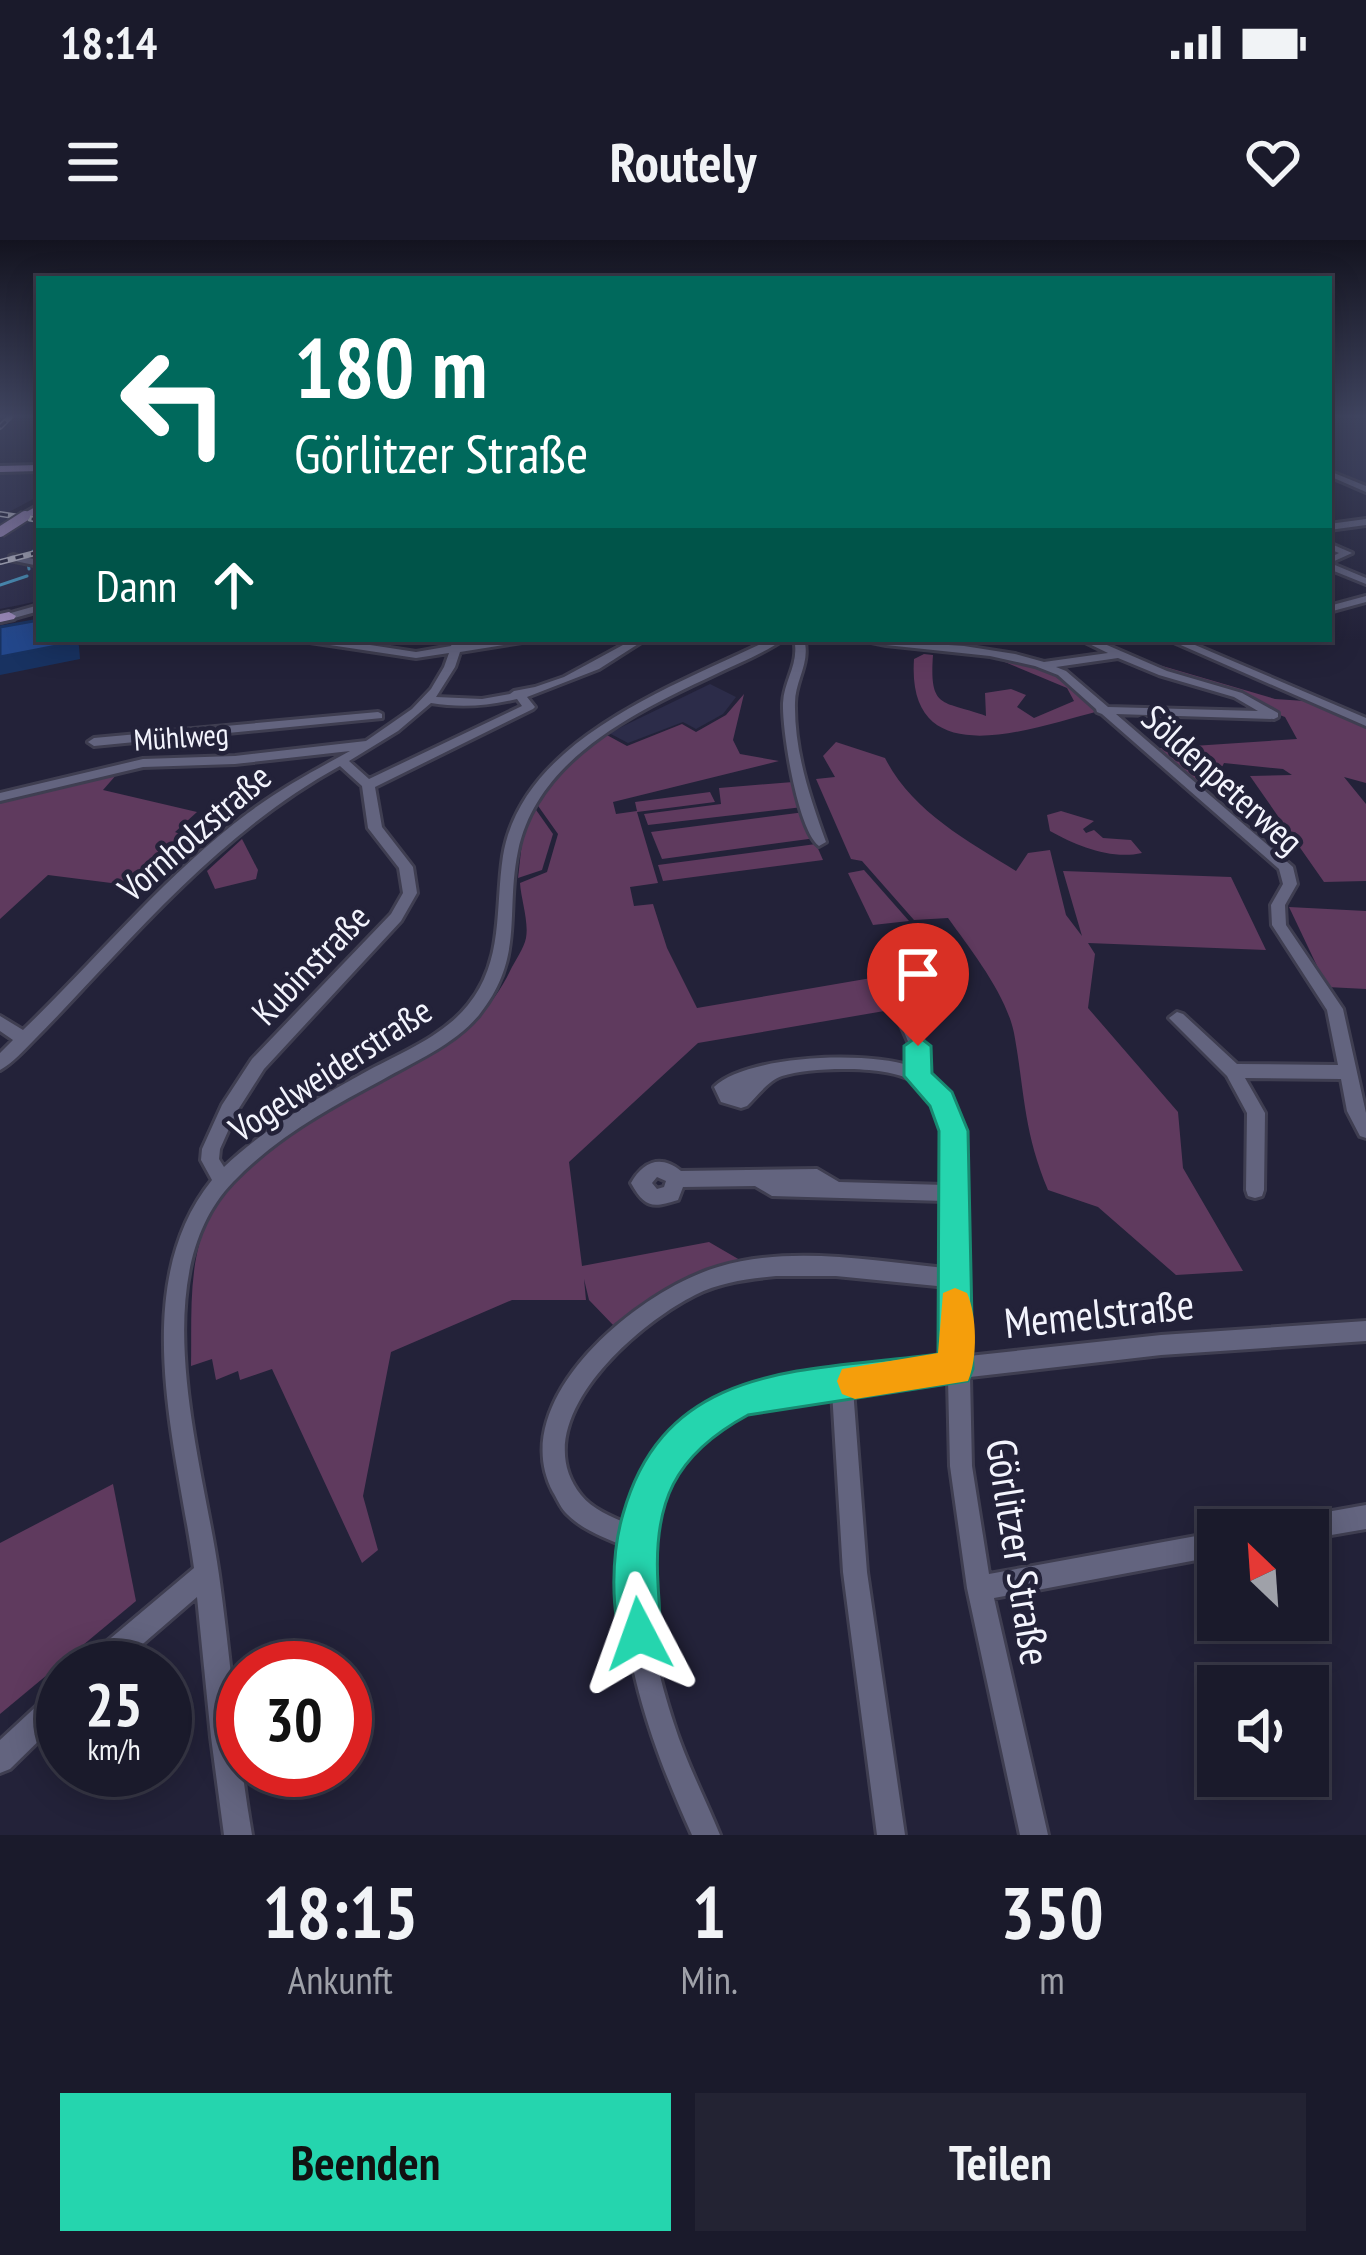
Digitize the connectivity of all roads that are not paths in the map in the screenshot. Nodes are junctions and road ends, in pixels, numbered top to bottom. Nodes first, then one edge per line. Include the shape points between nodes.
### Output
1 (34, 509) edge
2 (0, 515) edge
3 (1366, 526) edge
4 (1332, 527) edge
5 (0, 532) edge
6 (1332, 547) edge
7 (13, 558) dead end
8 (31, 562) edge
9 (1332, 562) edge
10 (1332, 565) edge
11 (1366, 581) edge
12 (1366, 599) edge
13 (1332, 608) edge
14 (36, 609) edge
15 (3, 618) edge
16 (326, 642) edge
17 (458, 642) edge
18 (508, 642) edge
19 (772, 642) edge
20 (799, 642) edge
21 (883, 642) edge
22 (1091, 642) edge
23 (1179, 642) edge
24 (636, 643) edge
25 (456, 653) junction
26 (1121, 656) junction
27 (1045, 665) junction
28 (518, 693) junction
29 (429, 699) junction
30 (1101, 710) junction
31 (378, 716) dead end
32 (296, 722) junction
33 (1366, 722) edge
34 (94, 742) dead end
35 (368, 745) junction
36 (296, 751) junction
37 (341, 760) junction
38 (368, 785) junction
39 (0, 797) edge
40 (819, 842) dead end
41 (896, 995) dead end
42 (1177, 1018) dead end
43 (0, 1022) edge
44 (24, 1040) junction
45 (0, 1063) edge
46 (1233, 1071) junction
47 (1347, 1072) junction
48 (770, 1073) dead end
49 (918, 1076) junction
50 (1366, 1131) edge
51 (676, 1179) dead end
52 (223, 1180) junction
53 (1256, 1190) dead end
54 (951, 1193) junction
55 (954, 1278) junction
56 (1366, 1331) edge
57 (956, 1369) junction
58 (842, 1383) junction
59 (1366, 1516) edge
60 (1329, 1523) edge
61 (635, 1539) junction
62 (1197, 1548) edge
63 (206, 1573) junction
64 (979, 1588) junction
65 (127, 1641) edge
66 (36, 1725) edge
67 (0, 1759) edge
68 (238, 1835) edge
69 (706, 1835) edge
70 (890, 1835) edge
71 (1034, 1835) edge

1 - 2 main road
1 - 5 main road, bridge
3 - 4 street
6 - 9 street via 1347,553
7 - 8 street
10 - 11 street
12 - 13 street
14 - 15 street
16 - 25 street
17 - 25 street, Vornholzstraße
18 - 25 street
19 - 52 street, Vogelweiderstraße via 607,728 558,765 518,820 507,948 476,1008 422,1050 284,1130
20 - 40 street via 802,663 788,696 790,737
21 - 27 street
22 - 26 street
23 - 33 street
24 - 28 street
25 - 29 street, Vornholzstraße
26 - 27 street
26 - 30 street via 1274,715
27 - 30 street, Söldenpeterweg
28 - 29 street via 466,704
28 - 38 street via 529,707
29 - 35 street, Vornholzstraße
30 - 47 street, Söldenpeterweg via 1286,867 1291,884 1278,905 1279,926 1335,1009
31 - 32 street
32 - 34 street
32 - 36 street
35 - 36 street, Mühlweg
35 - 37 street, Vornholzstraße
36 - 39 street, Mühlweg via 123,766
37 - 38 street, Kubinstraße
37 - 44 street, Vornholzstraße via 216,848
38 - 52 street, Kubinstraße via 375,827 406,867 410,893 245,1081 211,1149
41 - 49 street via 918,1046
42 - 46 street
43 - 44 street
44 - 45 street, Vornholzstraße
46 - 47 street
46 - 53 street via 1256,1113
47 - 50 street, Söldenpeterweg
48 - 49 street via 855,1063
49 - 54 street, Görlitzer Straße via 942,1100 953,1131
51 - 54 street
52 - 63 street, Vogelweiderstraße via 188,1237 179,1269 181,1391
54 - 55 street, Görlitzer Straße
55 - 57 street, Görlitzer Straße
55 - 61 street via 776,1264 712,1277 656,1306 575,1387 552,1433 552,1462 574,1506
56 - 57 street, Memelstraße
57 - 58 street, Memelstraße
57 - 64 street, Görlitzer Straße
58 - 61 street, Memelstraße via 744,1398 707,1417 670,1450
58 - 70 street via 856,1572
59 - 60 street
61 - 69 street, Memelstraße via 644,1668 668,1757
62 - 64 street
63 - 65 street
63 - 68 street, Vogelweiderstraße
64 - 71 street, Görlitzer Straße
66 - 67 street

